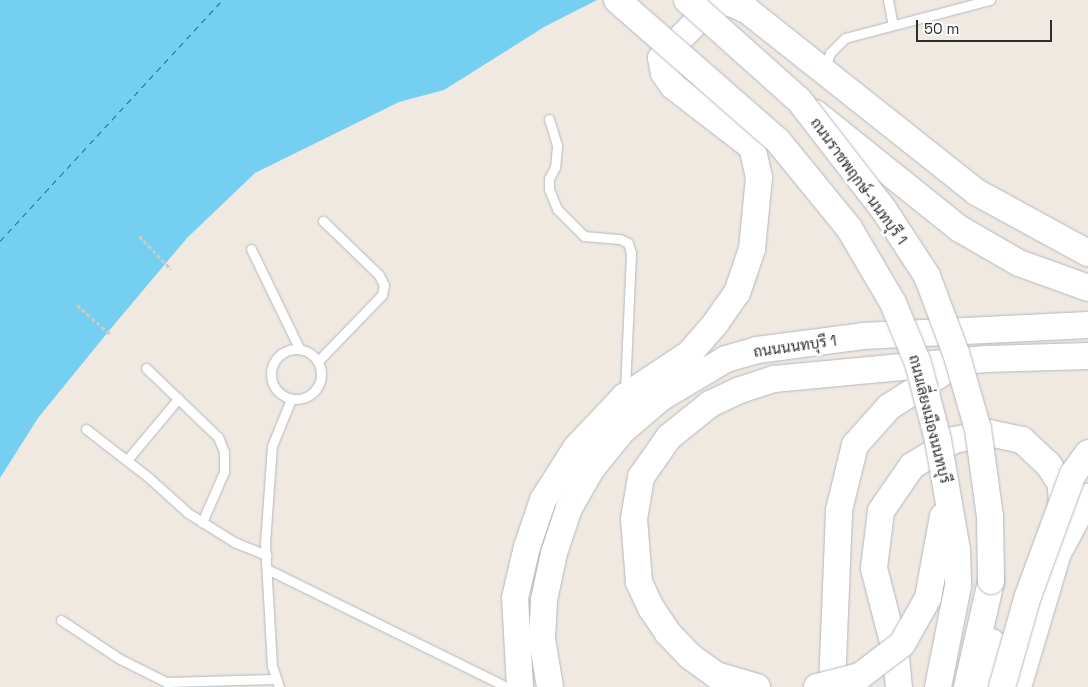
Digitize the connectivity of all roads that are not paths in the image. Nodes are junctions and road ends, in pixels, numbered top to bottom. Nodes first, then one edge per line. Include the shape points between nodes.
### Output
1 (617, 0) edge
2 (687, 0) edge
3 (888, 0) edge
4 (990, 0) edge
5 (969, 3) edge
6 (893, 25) junction
7 (824, 74) junction
8 (799, 100) junction
9 (549, 119) dead end
10 (323, 221) dead end
11 (251, 249) dead end
12 (1088, 253) edge
13 (1088, 288) edge
14 (1088, 325) edge
15 (299, 348) junction
16 (1088, 356) edge
17 (986, 359) junction
18 (318, 361) junction
19 (146, 368) dead end
20 (624, 397) junction
21 (178, 399) junction
22 (291, 399) junction
23 (86, 429) dead end
24 (1088, 453) edge
25 (127, 460) junction
26 (947, 486) junction
27 (1088, 497) edge
28 (202, 522) junction
29 (1058, 552) junction
30 (266, 556) junction
31 (269, 570) junction
32 (991, 581) junction
33 (61, 620) dead end
34 (277, 683) edge
35 (507, 687) edge
36 (520, 687) edge
37 (550, 687) edge
38 (757, 687) edge
39 (817, 687) edge
40 (832, 687) edge
41 (899, 687) edge
42 (938, 687) edge
43 (967, 687) edge
44 (987, 687) edge
45 (1002, 687) edge
46 (1018, 687) edge

1 - 26 main road, ถนนเลี่ยงเมืองนนทบุรี, bridge via 778,141 843,221 893,303 918,363
2 - 8 main road, ถนนราชพฤกษ์-นนทบุรี 1, bridge
3 - 6 lane
4 - 5 lane
5 - 6 lane
6 - 7 lane via 845,38 830,52
7 - 12 main road via 976,192
7 - 20 main road via 748,12 731,4 713,5 661,58 664,73 673,86 752,148 759,163 758,201 752,249 736,293 689,354
8 - 13 main road, bridge via 960,229 1018,263
8 - 32 main road, ถนนราชพฤกษ์-นนทบุรี 1, bridge via 884,210 927,276 956,353 978,429 990,517
9 - 20 lane via 557,146 549,189 557,209 584,236 620,238 628,243 631,253
10 - 18 lane via 379,276 384,285 382,295
11 - 15 lane
14 - 37 main road, ถนนนนทบุรี 1 via 863,336 756,350 718,364 662,397 623,430 592,468 570,508 554,553 544,600 542,638
15 - 18 lane
15 - 22 lane via 281,353 271,367 274,387
16 - 17 main road
17 - 38 main road via 774,379 740,390 710,404 669,437 641,477 634,519 639,582 651,608 668,633 690,656 716,675
17 - 40 main road via 940,374 889,407 855,446 839,510
18 - 22 lane via 321,378 315,391 300,399
19 - 21 lane
20 - 36 main road via 576,448 544,500 526,547 515,598
21 - 25 lane
21 - 28 lane via 218,437 224,452 224,472
22 - 30 lane via 272,446
23 - 25 lane
24 - 45 main road, bridge via 1073,474 1028,596
25 - 28 lane
26 - 39 main road, bridge via 928,598 902,644 860,676
26 - 42 main road, ถนนเลี่ยงเมืองนนทบุรี, bridge via 957,550 958,586
27 - 29 main road
28 - 30 lane via 234,542
29 - 41 main road via 1061,484 1048,464 1022,440 989,433 954,440 912,466 881,511 874,568 895,650
29 - 46 main road
30 - 31 lane
31 - 34 lane
31 - 35 lane
32 - 43 main road
32 - 44 main road via 992,659
33 - 34 lane via 120,659 166,682

